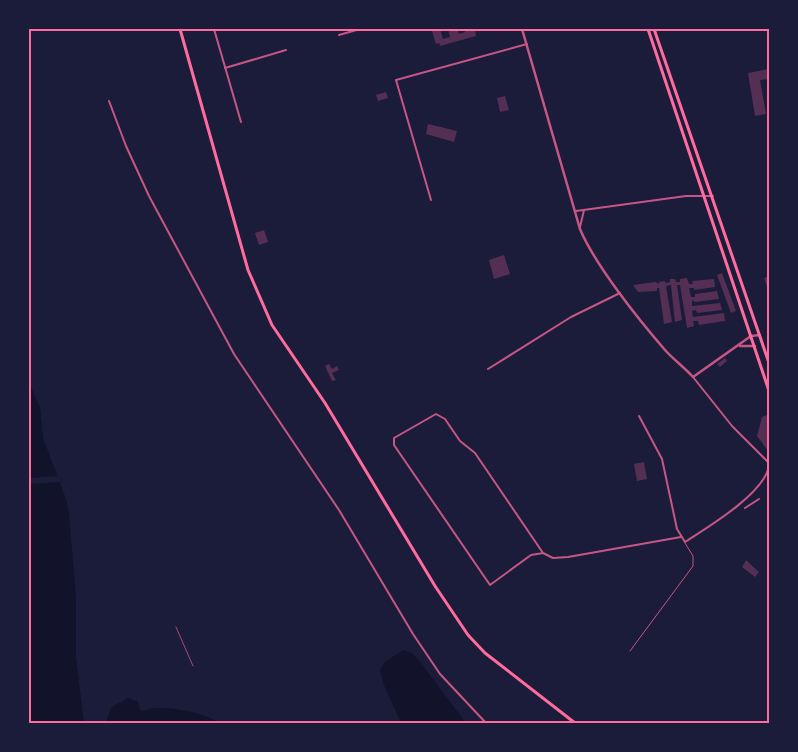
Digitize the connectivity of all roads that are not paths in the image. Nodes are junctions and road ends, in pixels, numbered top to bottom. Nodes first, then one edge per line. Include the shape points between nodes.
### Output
1 (180, 29) edge
2 (214, 29) edge
3 (360, 29) edge
4 (522, 29) edge
5 (648, 29) edge
6 (654, 29) edge
7 (339, 35) dead end
8 (527, 44) junction
9 (286, 50) dead end
10 (225, 68) junction
11 (109, 101) dead end
12 (241, 122) dead end
13 (704, 194) junction
14 (713, 196) junction
15 (431, 200) dead end
16 (585, 209) junction
17 (576, 211) junction
18 (580, 230) junction
19 (620, 293) junction
20 (755, 318) junction
21 (745, 319) junction
22 (760, 335) junction
23 (751, 336) junction
24 (739, 346) junction
25 (754, 346) junction
26 (769, 363) edge
27 (488, 369) dead end
28 (693, 377) junction
29 (769, 391) edge
30 (639, 416) dead end
31 (769, 463) edge
32 (769, 467) edge
33 (759, 499) dead end
34 (745, 508) dead end
35 (681, 537) junction
36 (685, 542) junction
37 (543, 552) junction
38 (630, 651) dead end
39 (486, 723) edge
40 (576, 723) edge

1 - 40 main road via 248,270 272,325 325,404 468,635 486,653
2 - 10 street
3 - 7 street
4 - 8 street
5 - 13 main road
6 - 14 main road
8 - 15 street via 396,80
8 - 17 street
9 - 10 street
10 - 12 street
11 - 39 street via 149,196 234,354 339,510 418,642 440,674
13 - 14 street
13 - 16 street
13 - 21 main road
14 - 20 main road
16 - 17 street
16 - 18 street via 580,219
17 - 18 street
18 - 19 street
19 - 27 street via 571,317
19 - 28 street via 665,350
20 - 21 main road
20 - 22 main road
21 - 23 main road
22 - 23 street
22 - 26 main road
23 - 24 street
23 - 25 main road
24 - 25 street
24 - 28 street
25 - 29 main road
28 - 31 street via 732,426
30 - 35 street via 662,459 676,528
32 - 36 street via 767,476 753,491 714,524
33 - 34 street
35 - 36 street
35 - 37 street via 608,548 568,558 553,558
36 - 38 lane via 693,556 693,566
37 - 37 street via 531,555 490,585 394,445 394,438 432,415 440,415 460,441 475,453

